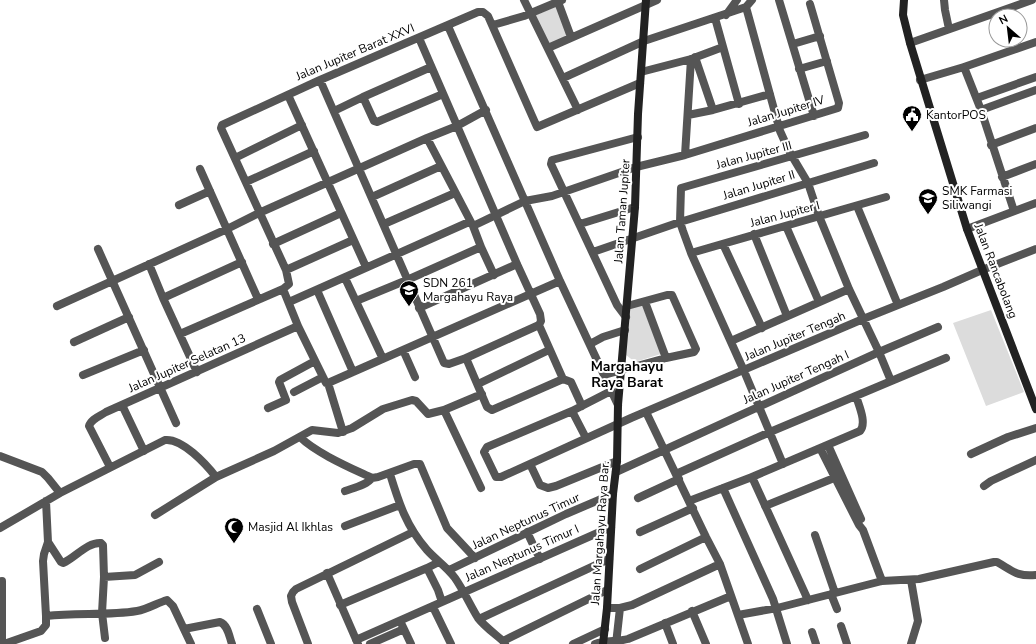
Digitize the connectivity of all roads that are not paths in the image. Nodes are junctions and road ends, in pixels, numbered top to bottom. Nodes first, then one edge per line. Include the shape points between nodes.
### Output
1 (524, 0) edge
2 (657, 0) edge
3 (737, 0) edge
4 (752, 0) edge
5 (779, 0) edge
6 (904, 0) edge
7 (944, 0) edge
8 (1032, 0) edge
9 (560, 1) edge
10 (645, 2) edge
11 (810, 4) dead end
12 (746, 8) junction
13 (530, 13) junction
14 (726, 15) junction
15 (715, 18) junction
16 (493, 25) junction
17 (448, 26) junction
18 (949, 29) junction
19 (820, 36) junction
20 (571, 37) junction
21 (419, 38) junction
22 (644, 41) junction
23 (912, 42) junction
24 (1036, 42) edge
25 (793, 44) junction
26 (723, 47) junction
27 (548, 48) junction
28 (693, 58) junction
29 (827, 61) junction
30 (431, 68) junction
31 (964, 68) junction
32 (799, 69) junction
33 (641, 72) junction
34 (1036, 77) edge
35 (563, 78) junction
36 (320, 80) junction
37 (923, 80) junction
38 (640, 83) junction
39 (1036, 90) edge
40 (288, 94) junction
41 (443, 94) junction
42 (770, 94) junction
43 (363, 97) junction
44 (977, 98) junction
45 (739, 104) junction
46 (486, 110) junction
47 (578, 110) junction
48 (713, 110) junction
49 (981, 110) junction
50 (334, 111) junction
51 (688, 115) junction
52 (814, 116) junction
53 (302, 125) junction
54 (457, 126) junction
55 (780, 126) junction
56 (1036, 128) edge
57 (865, 135) dead end
58 (638, 137) junction
59 (427, 138) junction
60 (991, 145) junction
61 (314, 151) junction
62 (685, 155) junction
63 (793, 157) junction
64 (235, 158) junction
65 (874, 163) dead end
66 (1036, 164) edge
67 (441, 166) junction
68 (636, 167) junction
69 (200, 170) dead end
70 (359, 170) junction
71 (1002, 177) junction
72 (246, 182) junction
73 (328, 183) junction
74 (808, 183) junction
75 (210, 191) junction
76 (564, 192) junction
77 (455, 193) junction
78 (372, 197) junction
79 (886, 198) dead end
80 (526, 203) junction
81 (1036, 203) edge
82 (179, 205) dead end
83 (857, 206) junction
84 (635, 207) junction
85 (1014, 211) junction
86 (259, 213) junction
87 (341, 213) junction
88 (496, 214) junction
89 (819, 216) junction
90 (680, 222) junction
91 (384, 224) junction
92 (471, 224) junction
93 (580, 224) junction
94 (786, 226) junction
95 (227, 229) junction
96 (967, 229) junction
97 (754, 234) junction
98 (633, 239) junction
99 (353, 240) junction
100 (273, 244) junction
101 (724, 244) junction
102 (481, 247) junction
103 (98, 249) dead end
104 (1036, 249) edge
105 (593, 252) junction
106 (691, 253) junction
107 (396, 254) junction
108 (242, 262) junction
109 (149, 264) junction
110 (517, 264) junction
111 (366, 268) junction
112 (286, 270) junction
113 (982, 270) junction
114 (494, 275) junction
115 (345, 278) junction
116 (112, 280) junction
117 (407, 280) junction
118 (560, 281) junction
119 (283, 289) junction
120 (317, 290) junction
121 (849, 290) junction
122 (530, 293) junction
123 (163, 298) junction
124 (258, 299) junction
125 (356, 301) junction
126 (289, 302) junction
127 (645, 302) junction
128 (819, 302) junction
129 (898, 305) junction
130 (57, 306) dead end
131 (627, 306) junction
132 (419, 308) junction
133 (787, 316) junction
134 (129, 317) junction
135 (626, 317) junction
136 (863, 320) junction
137 (539, 325) junction
138 (298, 326) junction
139 (938, 327) dead end
140 (762, 328) junction
141 (625, 330) junction
142 (180, 334) junction
143 (433, 337) junction
144 (731, 341) junction
145 (74, 342) dead end
146 (590, 344) junction
147 (144, 350) junction
148 (403, 350) junction
149 (549, 350) junction
150 (879, 352) junction
151 (383, 358) junction
152 (466, 358) junction
153 (666, 358) junction
154 (946, 358) dead end
155 (315, 361) junction
156 (622, 366) junction
157 (744, 370) junction
158 (197, 372) junction
159 (353, 372) junction
160 (83, 375) dead end
161 (604, 375) junction
162 (416, 377) dead end
163 (563, 379) junction
164 (325, 380) junction
165 (891, 382) junction
166 (478, 384) junction
167 (160, 388) junction
168 (611, 391) junction
169 (294, 392) dead end
170 (482, 394) junction
171 (856, 396) junction
172 (122, 405) junction
173 (618, 405) junction
174 (582, 406) junction
175 (759, 406) junction
176 (268, 408) dead end
177 (1036, 409) edge
178 (444, 410) junction
179 (572, 411) junction
180 (644, 413) junction
181 (176, 423) dead end
182 (618, 424) junction
183 (1036, 428) edge
184 (343, 432) junction
185 (770, 432) junction
186 (300, 437) junction
187 (586, 438) junction
188 (824, 446) junction
189 (664, 449) junction
190 (144, 451) junction
191 (971, 454) dead end
192 (0, 456) edge
193 (1036, 460) edge
194 (617, 461) junction
195 (530, 464) junction
196 (783, 464) junction
197 (110, 467) junction
198 (616, 472) junction
199 (390, 474) junction
200 (678, 476) junction
201 (838, 476) junction
202 (216, 477) junction
203 (752, 477) junction
204 (372, 478) junction
205 (984, 486) dead end
206 (481, 488) dead end
207 (723, 488) junction
208 (345, 491) dead end
209 (60, 493) junction
210 (613, 494) junction
211 (638, 498) dead end
212 (46, 501) junction
213 (400, 505) junction
214 (691, 505) junction
215 (765, 506) junction
216 (155, 515) dead end
217 (345, 526) dead end
218 (611, 527) junction
219 (0, 528) edge
220 (413, 532) junction
221 (528, 532) junction
222 (640, 532) dead end
223 (816, 535) dead end
224 (706, 537) junction
225 (48, 542) junction
226 (475, 558) junction
227 (540, 559) junction
228 (609, 559) junction
229 (159, 562) dead end
230 (438, 562) junction
231 (720, 564) junction
232 (427, 568) junction
233 (640, 569) dead end
234 (449, 570) junction
235 (327, 573) junction
236 (1036, 575) edge
237 (104, 577) junction
238 (911, 580) junction
239 (2, 581) dead end
240 (882, 581) junction
241 (607, 590) junction
242 (464, 592) junction
243 (833, 594) junction
244 (732, 596) junction
245 (808, 600) junction
246 (442, 602) junction
247 (340, 605) junction
248 (433, 606) junction
249 (625, 606) junction
250 (607, 608) junction
251 (777, 608) junction
252 (257, 609) dead end
253 (837, 609) dead end
254 (692, 611) junction
255 (102, 613) junction
256 (738, 615) junction
257 (46, 616) junction
258 (479, 619) junction
259 (400, 621) junction
260 (665, 623) junction
261 (841, 626) dead end
262 (184, 629) junction
263 (404, 629) junction
264 (605, 629) junction
265 (812, 632) dead end
266 (105, 638) dead end
267 (620, 641) edge
268 (357, 642) edge
269 (504, 642) edge
270 (188, 643) edge
271 (601, 643) edge
272 (3, 644) edge
273 (232, 644) edge
274 (271, 644) edge
275 (308, 644) edge
276 (370, 644) edge
277 (411, 644) edge
278 (451, 644) edge
279 (573, 644) edge
280 (673, 644) edge
281 (706, 644) edge
282 (748, 644) edge
283 (787, 644) edge
284 (816, 644) edge
285 (847, 644) edge
286 (911, 644) edge

1 - 13 street
2 - 10 street
3 - 14 street
4 - 12 street
5 - 25 street
6 - 23 street, Jalan Rancabolang via 903,15
7 - 18 street
8 - 18 street
9 - 13 street
9 - 20 street
10 - 20 street
10 - 22 street, Jalan Taman Jupiter
11 - 19 street, Jalan Jupiter IV
12 - 14 street
12 - 42 street
13 - 16 street
13 - 27 street
14 - 15 street
15 - 22 street
15 - 26 street
16 - 17 street, Jalan Jupiter Barat XXVI via 488,16 478,12
16 - 47 street via 537,127
17 - 21 street, Jalan Jupiter Barat XXVI
17 - 46 street
18 - 23 street
19 - 25 street
19 - 29 street, Jalan Jupiter IV
20 - 27 street
21 - 30 street
21 - 36 street, Jalan Jupiter Barat XXVI
22 - 33 street, Jalan Taman Jupiter
22 - 35 street
23 - 37 street, Jalan Rancabolang
24 - 31 street
25 - 32 street
26 - 28 street
26 - 45 street
27 - 35 street
28 - 33 street
28 - 48 street
28 - 51 street
29 - 32 street
29 - 52 street, Jalan Jupiter IV via 839,105 838,108
30 - 41 street
30 - 43 street
31 - 37 street
31 - 44 street
32 - 52 street
33 - 38 street, Jalan Taman Jupiter
34 - 44 street
35 - 47 street
36 - 40 street, Jalan Jupiter Barat XXVI
36 - 50 street
37 - 96 street, Jalan Rancabolang
38 - 47 street
38 - 58 street, Jalan Taman Jupiter
39 - 49 street
40 - 53 street
40 - 64 street, Jalan Jupiter Barat XXVI via 222,125 221,128
41 - 43 street via 377,122 374,121
41 - 54 street
42 - 45 street
42 - 55 street
43 - 50 street
44 - 49 street
45 - 48 street
46 - 54 street
46 - 80 street
48 - 51 street
49 - 60 street
50 - 70 street
51 - 62 street
52 - 55 street, Jalan Jupiter IV
53 - 61 street
53 - 64 street
54 - 59 street
54 - 88 street
55 - 62 street, Jalan Jupiter IV
55 - 63 street via 793,149
56 - 60 street
57 - 63 street, Jalan Jupiter III
58 - 68 street, Jalan Taman Jupiter
58 - 76 street via 552,160 551,164
59 - 67 street
59 - 70 street
60 - 71 street
61 - 72 street
61 - 73 street
62 - 68 street, Jalan Jupiter IV
63 - 74 street
63 - 90 street, Jalan Jupiter III via 682,187
64 - 72 street
65 - 74 street, Jalan Jupiter II
66 - 71 street
67 - 77 street
67 - 78 street
68 - 76 street, Jalan Jupiter IV
68 - 84 street, Jalan Taman Jupiter
69 - 75 street
70 - 73 street
70 - 78 street
71 - 85 street
72 - 86 street
73 - 86 street
73 - 87 street
74 - 89 street
74 - 90 street, Jalan Jupiter II
75 - 82 street
75 - 95 street
76 - 80 street, Jalan Jupiter IV
76 - 93 street
77 - 91 street
77 - 92 street
78 - 91 street
79 - 83 street, Jalan Jupiter I
80 - 88 street, Jalan Jupiter IV
80 - 118 street
81 - 85 street
83 - 89 street, Jalan Jupiter I
83 - 129 street
84 - 93 street
84 - 98 street, Jalan Taman Jupiter
85 - 96 street
86 - 95 street
86 - 100 street
87 - 99 street
87 - 100 street
88 - 92 street, Jalan Jupiter IV
88 - 110 street
89 - 94 street, Jalan Jupiter I
89 - 121 street
90 - 98 street, Jalan Jupiter II
90 - 106 street
91 - 107 street
92 - 102 street
92 - 107 street, Jalan Jupiter IV
93 - 105 street
94 - 97 street, Jalan Jupiter I
94 - 128 street
95 - 108 street
95 - 109 street
96 - 113 street, Jalan Rancabolang
97 - 101 street, Jalan Jupiter I
97 - 133 street
98 - 105 street, Jalan Jupiter II
98 - 131 street, Jalan Taman Jupiter
99 - 111 street
99 - 112 street
100 - 112 street
101 - 106 street, Jalan Jupiter I
101 - 140 street
102 - 114 street
102 - 117 street
103 - 116 street
104 - 113 street, Jalan Jupiter Tengah
105 - 135 street
106 - 144 street
107 - 111 street, Jalan Jupiter IV
107 - 117 street
108 - 123 street
108 - 124 street
109 - 116 street
109 - 123 street
110 - 114 street
110 - 122 street
111 - 115 street, Jalan Jupiter IV
112 - 119 street via 289,284
113 - 129 street, Jalan Jupiter Tengah
113 - 177 street, Jalan Rancabolang
114 - 132 street
115 - 120 street, Jalan Jupiter IV
115 - 125 street
116 - 130 street
116 - 134 street
117 - 125 street
117 - 132 street
118 - 122 street
118 - 146 street
119 - 124 street
119 - 126 street
120 - 126 street, Jalan Jupiter IV
120 - 159 street
121 - 128 street
121 - 136 street
122 - 137 street via 542,318
122 - 143 street
123 - 142 street
124 - 142 street
125 - 151 street
126 - 138 street
127 - 131 street
127 - 153 street
127 - 153 street via 672,294 695,344 694,352
128 - 133 street
129 - 136 street, Jalan Jupiter Tengah
131 - 135 street, Jalan Taman Jupiter
132 - 143 street
133 - 140 street
134 - 145 street
134 - 147 street
135 - 141 street, Jalan Taman Jupiter
136 - 150 street
136 - 157 street, Jalan Jupiter Tengah
137 - 149 street
137 - 152 street
138 - 155 street
138 - 158 street, Jalan Jupiter Selatan 13
139 - 150 street, Jalan Jupiter Tengah I
140 - 144 street
141 - 146 street
141 - 156 street, Jalan Taman Jupiter
142 - 158 street
143 - 148 street
143 - 152 street via 444,363
144 - 157 street
146 - 161 street
147 - 160 street
147 - 167 street
148 - 151 street
148 - 162 street
149 - 163 street
149 - 166 street
150 - 165 street
150 - 175 street, Jalan Jupiter Tengah I
151 - 159 street
152 - 166 street
153 - 156 street
154 - 165 street
155 - 164 street
155 - 176 street via 280,380 286,400
156 - 161 street
156 - 173 street, Jalan Taman Jupiter
157 - 175 street
157 - 180 street, Jalan Jupiter Tengah
158 - 167 street, Jalan Jupiter Selatan 13
159 - 164 street
161 - 168 street
163 - 170 street via 495,410 488,407
163 - 174 street via 571,382
164 - 169 street
164 - 184 street
165 - 171 street
166 - 170 street
167 - 172 street, Jalan Jupiter Selatan 13
167 - 181 street
168 - 173 street
168 - 174 street
170 - 178 street
171 - 185 street
171 - 188 street via 863,423 862,429
172 - 190 street
172 - 197 street, Jalan Jupiter Selatan 13 via 106,412 89,426
173 - 182 street, Jalan Taman Jupiter
174 - 179 street
175 - 185 street
175 - 189 street, Jalan Jupiter Tengah I
178 - 184 street via 428,414 412,400 383,408
178 - 206 street
179 - 187 street
179 - 195 street, Jalan Jupiter Tengah via 487,448 484,452 498,478
180 - 182 street, Jalan Jupiter Tengah
180 - 189 street
182 - 187 street, Jalan Jupiter Tengah
182 - 194 street, Jalan Margahayu Raya Bar.
183 - 191 street via 1008,437
184 - 186 street via 312,430
185 - 196 street
185 - 200 street
186 - 202 street
186 - 204 street via 336,460
187 - 195 street, Jalan Jupiter Tengah
188 - 196 street
188 - 201 street
189 - 198 street, Jalan Jupiter Tengah I
189 - 200 street
190 - 197 street
190 - 202 street via 169,440 205,462
192 - 209 street via 42,472
193 - 205 street
194 - 195 street via 548,488 540,485
194 - 198 street, Jalan Margahayu Raya Bar.
196 - 203 street
197 - 209 street
198 - 210 street, Jalan Margahayu Raya Bar.
199 - 204 street
199 - 213 street
199 - 226 street via 420,464 447,528
200 - 211 street
200 - 214 street
201 - 215 street
201 - 240 street via 863,523 863,530
202 - 216 street
203 - 207 street
203 - 215 street
204 - 208 street
207 - 214 street
207 - 251 street
209 - 212 street
210 - 218 street, Jalan Margahayu Raya Bar.
210 - 221 street, Jalan Neptunus Timur
212 - 219 street
212 - 225 street
213 - 217 street
213 - 220 street
214 - 222 street
214 - 224 street
215 - 245 street
218 - 227 street, Jalan Neptunus Timur I
218 - 228 street, Jalan Margahayu Raya Bar.
220 - 230 street
220 - 235 street
221 - 226 street, Jalan Neptunus Timur
221 - 227 street
223 - 243 street
224 - 231 street
224 - 233 street
225 - 237 street via 63,563 94,544 101,543
225 - 257 street via 43,560
226 - 234 street, Jalan Neptunus Timur
227 - 242 street, Jalan Neptunus Timur I
228 - 241 street, Jalan Margahayu Raya Bar.
228 - 258 street
229 - 237 street via 135,575
230 - 232 street
230 - 234 street
231 - 244 street
231 - 249 street
232 - 246 street
232 - 247 street
234 - 242 street
235 - 247 street
235 - 275 street via 296,589 291,596
236 - 238 street via 1017,574 994,562
237 - 255 street
238 - 240 street
238 - 286 street via 918,621
239 - 272 street
240 - 243 street
241 - 250 street, Jalan Margahayu Raya Bar.
241 - 269 street
242 - 246 street, Jalan Neptunus Timur I
242 - 258 street
243 - 245 street
243 - 253 street
244 - 254 street
244 - 256 street
245 - 251 street
246 - 248 street, Jalan Neptunus Timur I
247 - 268 street
248 - 259 street, Jalan Neptunus Timur I
248 - 278 street
249 - 250 street
249 - 267 street
250 - 264 street, Jalan Margahayu Raya Bar.
251 - 256 street
251 - 283 street
252 - 274 street
254 - 260 street
254 - 281 street
255 - 257 street
255 - 262 street via 137,611 167,600 173,606
255 - 266 street
256 - 282 street
257 - 272 street via 46,623 40,631
258 - 269 street
259 - 263 street
259 - 268 street, Jalan Neptunus Timur I
260 - 267 street
260 - 280 street
261 - 285 street
262 - 270 street
262 - 273 street via 223,622
263 - 276 street
263 - 277 street
264 - 271 street, Jalan Margahayu Raya Bar.
264 - 279 street
265 - 284 street
267 - 271 street

